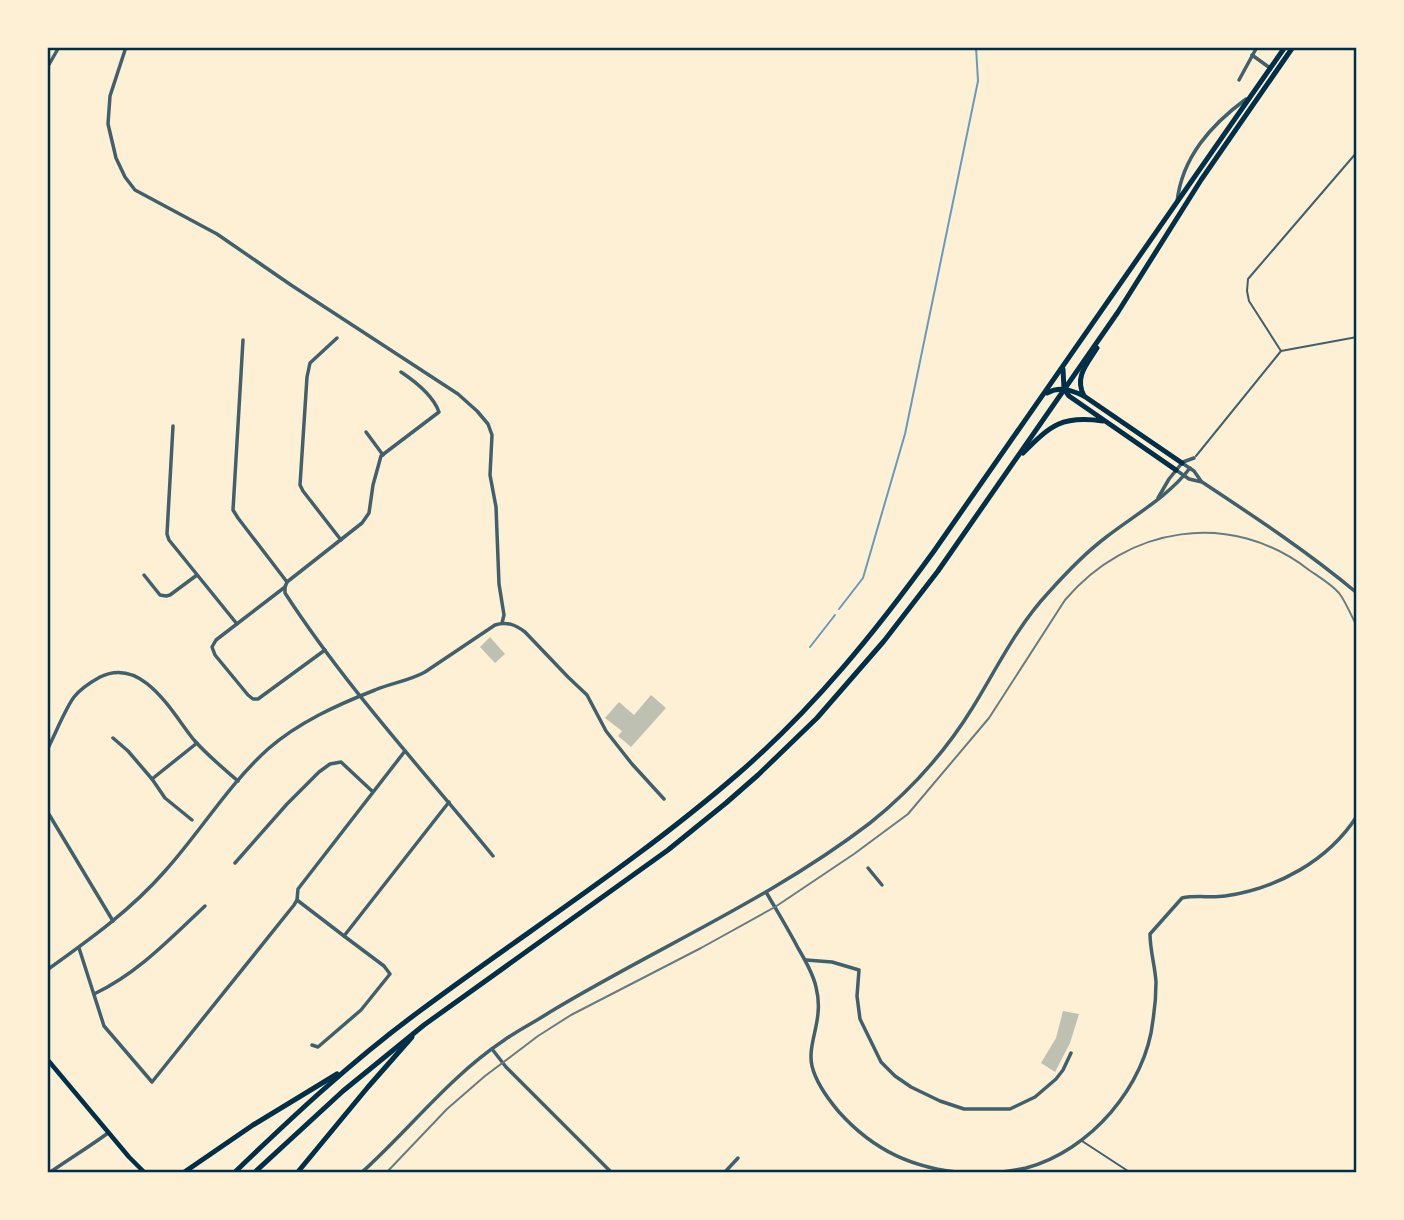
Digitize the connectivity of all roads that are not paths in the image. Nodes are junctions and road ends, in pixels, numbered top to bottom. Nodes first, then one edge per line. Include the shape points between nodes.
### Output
1 (59, 47) edge
2 (126, 47) edge
3 (1257, 47) edge
4 (1285, 47) edge
5 (1293, 47) edge
6 (1252, 55) junction
7 (47, 68) edge
8 (1273, 70) junction
9 (1239, 80) dead end
10 (1250, 96) junction
11 (1357, 152) edge
12 (1176, 204) junction
13 (1118, 312) junction
14 (1357, 337) edge
15 (337, 338) dead end
16 (243, 340) dead end
17 (1282, 351) junction
18 (1063, 366) junction
19 (401, 372) dead end
20 (1064, 388) junction
21 (1044, 395) junction
22 (1084, 396) junction
23 (1105, 421) junction
24 (173, 426) dead end
25 (366, 432) dead end
26 (383, 455) junction
27 (1194, 458) junction
28 (1014, 463) junction
29 (1182, 463) junction
30 (1190, 468) junction
31 (1176, 470) junction
32 (1185, 476) junction
33 (1202, 482) junction
34 (1157, 499) junction
35 (341, 540) junction
36 (144, 575) dead end
37 (197, 575) junction
38 (288, 582) junction
39 (285, 587) junction
40 (1357, 593) edge
41 (502, 623) junction
42 (237, 624) junction
43 (325, 650) junction
44 (360, 696) junction
45 (113, 738) dead end
46 (197, 743) junction
47 (47, 750) edge
48 (405, 751) junction
49 (152, 779) junction
50 (237, 781) junction
51 (372, 791) junction
52 (664, 799) dead end
53 (449, 802) junction
54 (47, 811) edge
55 (1357, 816) edge
56 (192, 820) dead end
57 (493, 856) dead end
58 (235, 863) dead end
59 (868, 868) dead end
60 (883, 885) dead end
61 (766, 892) junction
62 (297, 900) junction
63 (205, 906) dead end
64 (113, 922) junction
65 (344, 936) junction
66 (79, 948) junction
67 (806, 960) junction
68 (47, 971) edge
69 (93, 994) junction
70 (424, 1025) junction
71 (312, 1045) dead end
72 (492, 1049) junction
73 (1071, 1053) dead end
74 (47, 1059) edge
75 (349, 1067) junction
76 (108, 1133) junction
77 (1081, 1141) junction
78 (129, 1157) junction
79 (738, 1158) dead end
80 (49, 1173) edge
81 (140, 1173) edge
82 (145, 1173) edge
83 (183, 1173) edge
84 (234, 1173) edge
85 (254, 1173) edge
86 (297, 1173) edge
87 (361, 1173) edge
88 (612, 1173) edge
89 (724, 1173) edge
90 (966, 1173) edge
91 (993, 1173) edge
92 (1131, 1173) edge

1 - 7 street
2 - 41 street via 110,96 108,124 116,158 135,190 217,234 458,394 488,424 493,443 490,462
3 - 6 street
4 - 8 highway
5 - 8 highway
6 - 8 street
6 - 9 street
8 - 10 highway
8 - 13 highway
10 - 12 highway
10 - 12 street via 1220,119 1189,160
11 - 17 lane via 1248,279 1249,301
12 - 18 highway
13 - 20 highway
13 - 22 highway via 1082,373
14 - 17 lane
15 - 35 street via 310,363 300,485
16 - 38 street via 233,510
17 - 27 lane
18 - 20 highway
18 - 21 highway
19 - 26 street via 436,403 439,412
20 - 21 highway
20 - 22 highway
20 - 23 highway
20 - 28 highway
21 - 75 highway via 895,604 822,692 772,742 658,839
22 - 29 highway
23 - 28 highway via 1062,422 1039,437
23 - 31 highway
24 - 37 street via 166,529 169,540
25 - 26 street
26 - 35 street via 369,513
27 - 29 street
27 - 30 street
28 - 70 highway via 884,641 767,767 667,850
29 - 30 street
29 - 31 street
30 - 32 street
30 - 33 street
31 - 32 street
31 - 34 street
32 - 33 street
32 - 34 street
33 - 40 street
34 - 61 street via 1099,543 1047,594 1010,643 956,733 905,792 845,841
35 - 38 street
36 - 37 street via 166,596
37 - 42 street
38 - 39 street
39 - 42 street
39 - 43 street
41 - 44 street via 416,677
41 - 52 street via 525,632 587,695 606,731
42 - 43 street via 212,647 253,699
43 - 44 street
44 - 48 street
44 - 50 street via 324,711 288,735
45 - 49 street
46 - 47 street via 151,685 135,675 115,673 90,682 74,697
46 - 49 street
46 - 50 street
48 - 51 street
48 - 53 street
49 - 56 street via 164,798
50 - 64 street via 166,871
51 - 58 street via 341,762 330,764
51 - 62 street via 298,889
53 - 57 street
53 - 65 street
54 - 64 street
55 - 77 street via 1335,843 1288,877 1234,894 1182,898 1149,936 1156,983 1149,1044 1130,1087
59 - 60 street
61 - 67 street
61 - 72 street via 615,974
62 - 65 street
62 - 69 street via 152,1082 104,1026
63 - 69 street via 141,963
64 - 66 street
65 - 71 street via 390,974 361,1010 326,1042
66 - 68 street
66 - 69 street
67 - 73 street via 859,970 856,996 860,1019 881,1062 911,1087 954,1107 1010,1108 1027,1101 1056,1079
67 - 90 street via 818,999 812,1065 834,1106 861,1134 888,1152 926,1167
70 - 85 highway
70 - 86 highway
72 - 87 street
72 - 88 street
74 - 76 main road
75 - 83 highway
75 - 84 highway
76 - 78 main road
76 - 80 street
77 - 91 street via 1027,1167
77 - 92 lane
78 - 81 main road
78 - 82 main road
79 - 89 street

